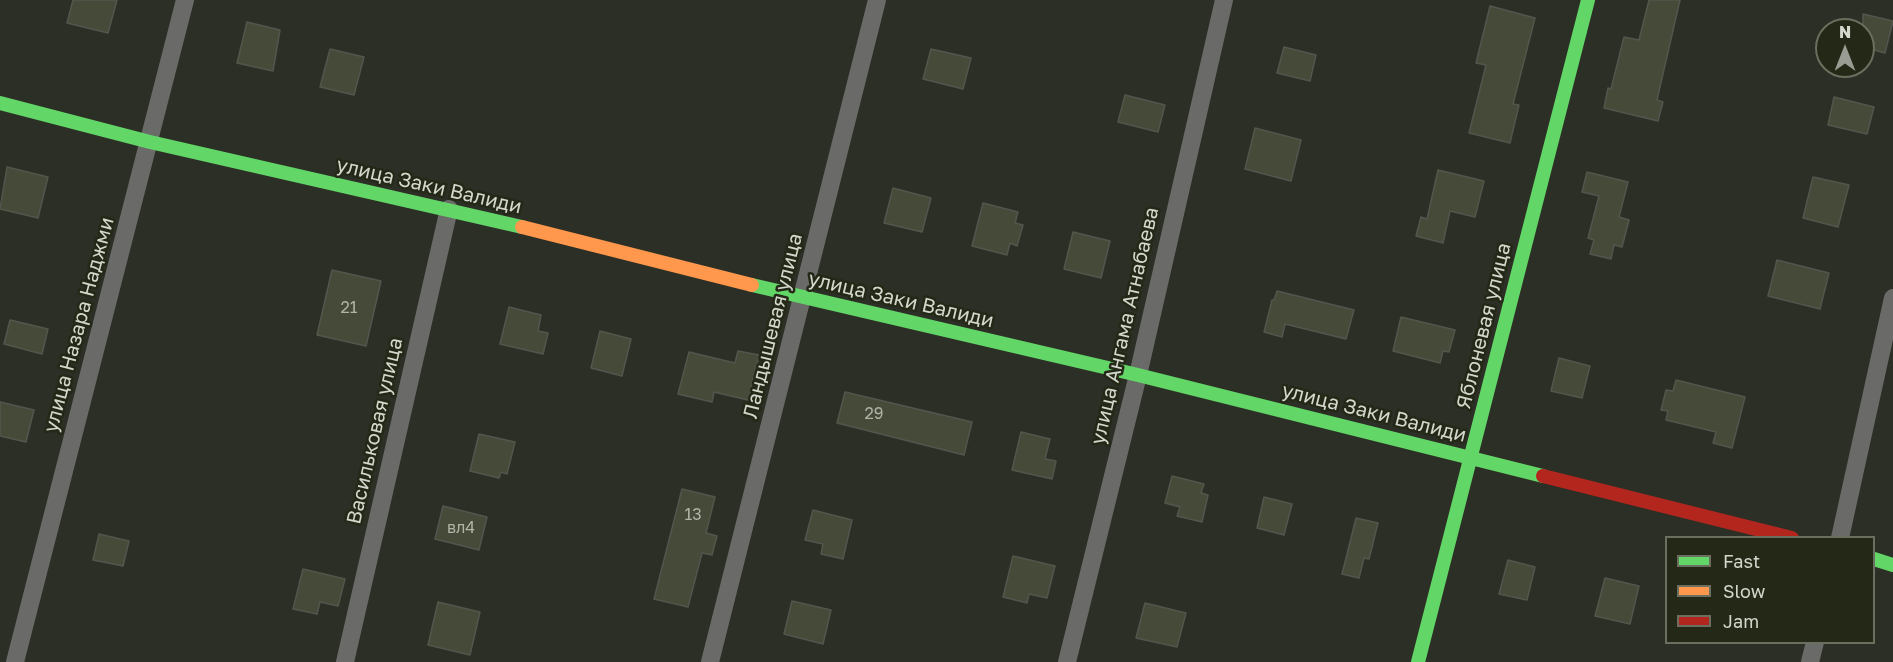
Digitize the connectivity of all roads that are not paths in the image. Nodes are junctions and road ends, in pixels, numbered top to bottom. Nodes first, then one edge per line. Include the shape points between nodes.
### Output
1 (186, 0) edge
2 (877, 0) edge
3 (1224, 0) edge
4 (1588, 0) edge
5 (0, 104) edge
6 (150, 142) junction
7 (449, 209) junction
8 (803, 298) junction
9 (1893, 298) edge
10 (1138, 375) junction
11 (1470, 457) junction
12 (1788, 536) edge
13 (1840, 536) edge
14 (1875, 560) edge
15 (1893, 565) edge
16 (1814, 644) edge
17 (15, 662) edge
18 (345, 662) edge
19 (710, 662) edge
20 (1067, 662) edge
21 (1418, 662) edge
22 (1810, 662) edge

1 - 6 street, улица Назара Наджми
2 - 8 street, Ландышевая улица
3 - 10 street, улица Ангама Атнабаева
4 - 11 street, Яблоневая улица
5 - 6 street, улица Заки Валиди
6 - 7 street, улица Заки Валиди
6 - 17 street, улица Назара Наджми
7 - 8 street, улица Заки Валиди
7 - 18 street, Васильковая улица
8 - 10 street, улица Заки Валиди
8 - 19 street, Ландышевая улица
9 - 13 street
10 - 11 street, улица Заки Валиди
10 - 20 street, улица Ангама Атнабаева
11 - 12 street, улица Заки Валиди
11 - 21 street, Яблоневая улица
14 - 15 street
16 - 22 street

